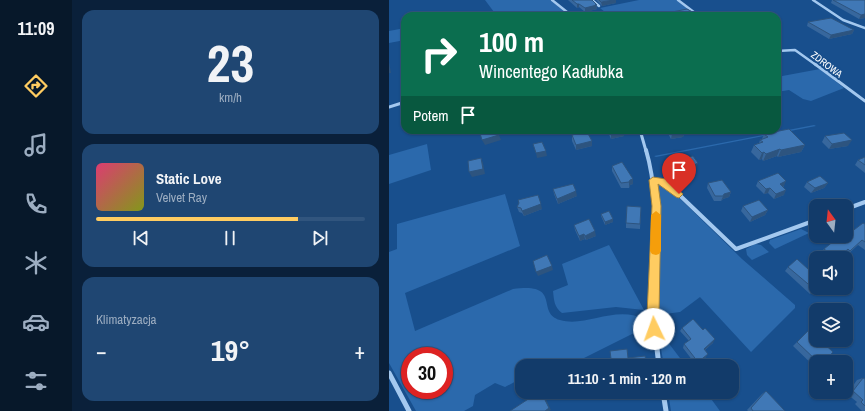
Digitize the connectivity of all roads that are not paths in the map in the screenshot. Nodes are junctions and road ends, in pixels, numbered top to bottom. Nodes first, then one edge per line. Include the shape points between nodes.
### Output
1 (552, 0) edge
2 (592, 0) edge
3 (678, 0) edge
4 (813, 0) edge
5 (599, 6) edge
6 (568, 12) edge
7 (694, 12) edge
8 (865, 28) edge
9 (781, 51) edge
10 (865, 101) edge
11 (401, 103) edge
12 (389, 107) edge
13 (641, 134) edge
14 (653, 180) junction
15 (865, 202) edge
16 (853, 206) edge
17 (809, 223) edge
18 (658, 359) edge
19 (389, 372) edge
20 (664, 399) edge
21 (409, 411) edge
22 (666, 411) edge

1 - 6 street
2 - 5 street
3 - 7 street
4 - 8 street via 843,20
9 - 10 street, ZDROWA via 795,50
11 - 12 street
13 - 14 street
14 - 17 street via 663,181 669,185 736,249
14 - 18 street via 656,206 653,315
15 - 16 street
19 - 21 street
20 - 22 street

